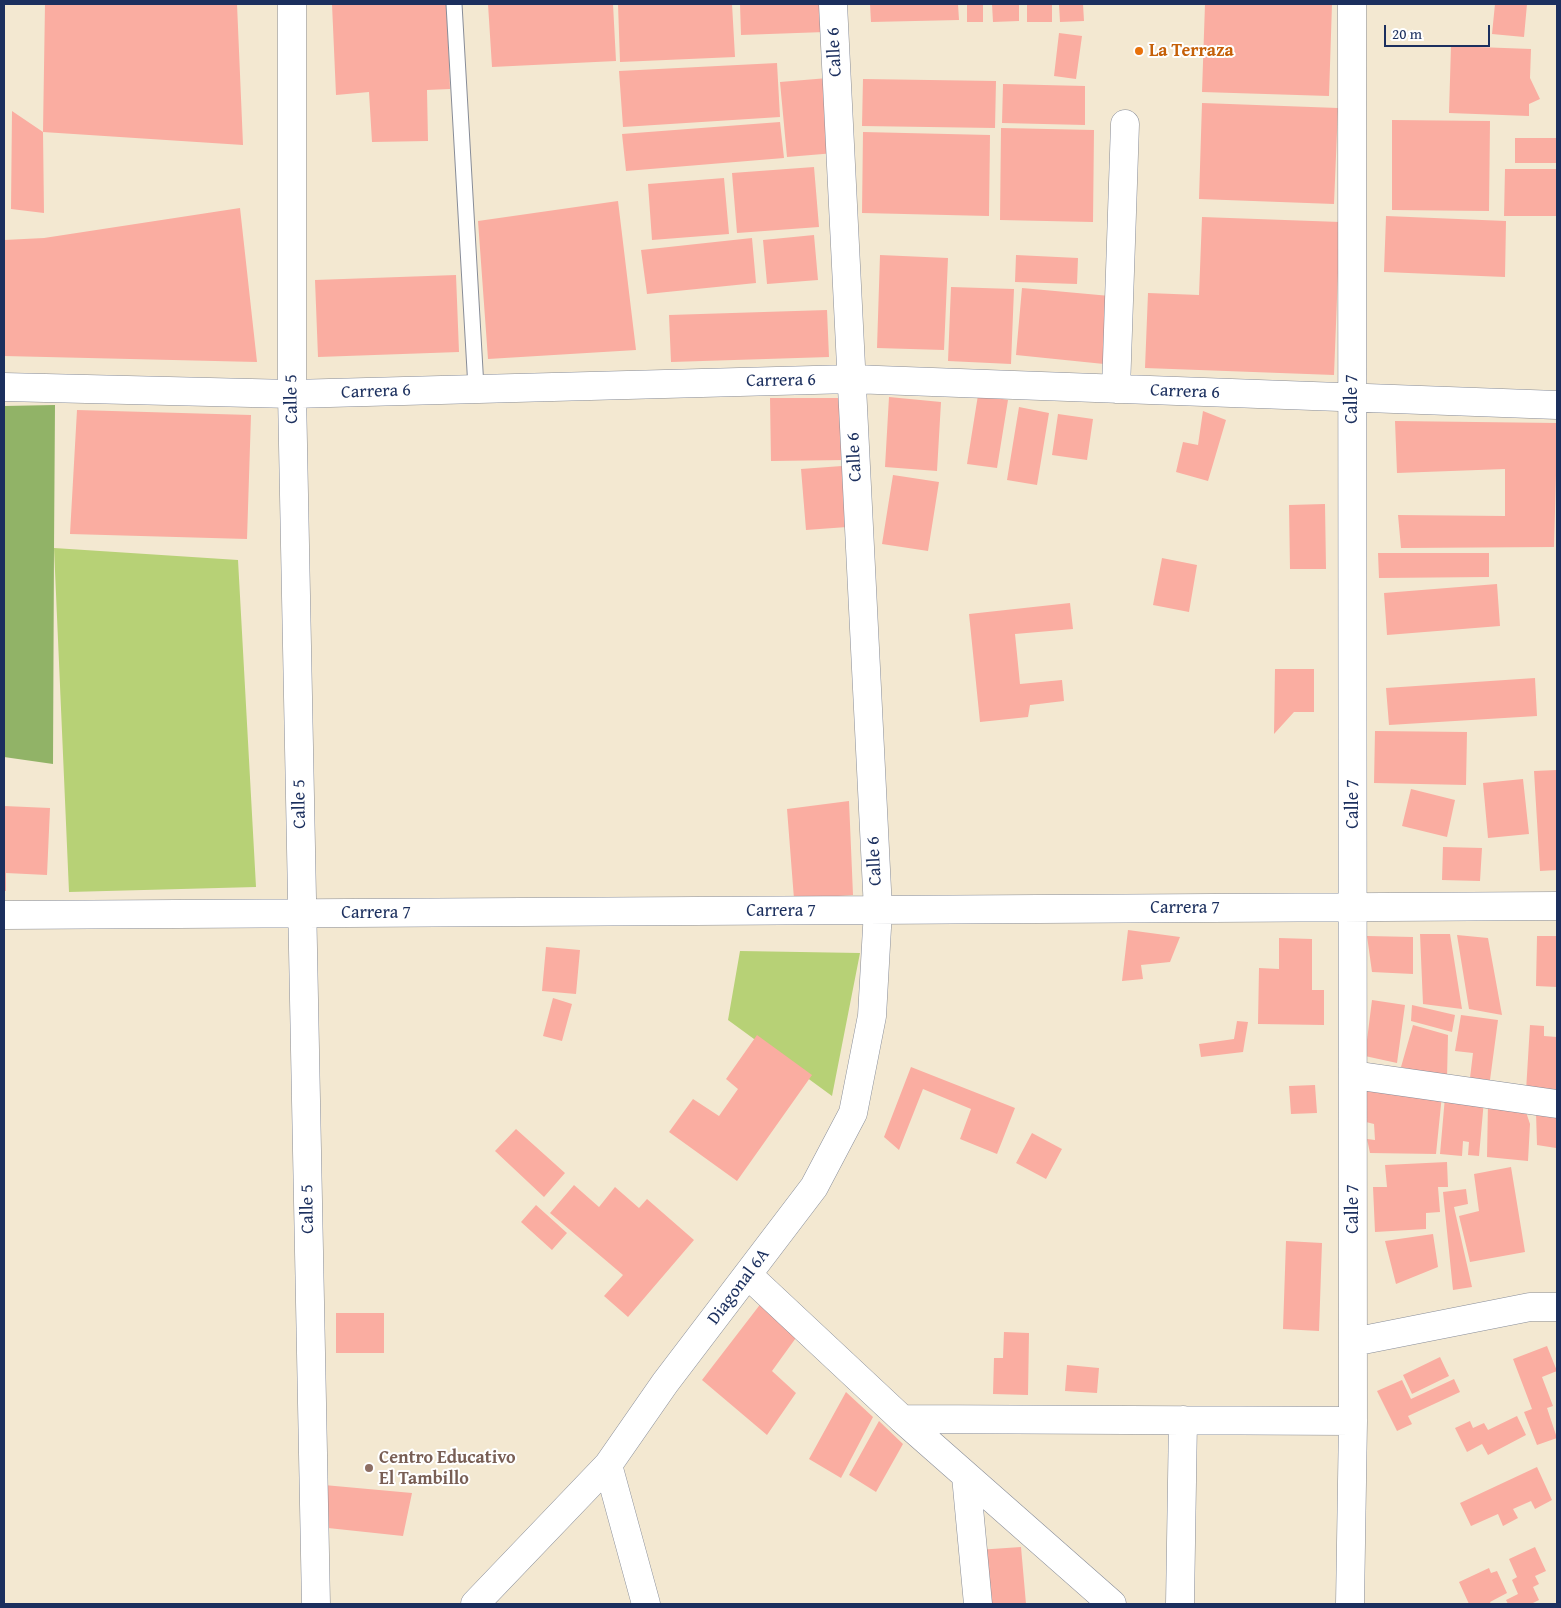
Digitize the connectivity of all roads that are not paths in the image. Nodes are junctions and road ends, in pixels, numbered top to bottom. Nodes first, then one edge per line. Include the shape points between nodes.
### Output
1 (292, 4) edge
2 (454, 4) edge
3 (833, 4) edge
4 (1352, 4) edge
5 (1125, 124) dead end
6 (852, 380) junction
7 (4, 388) edge
8 (476, 388) junction
9 (1116, 389) junction
10 (292, 394) junction
11 (1352, 397) junction
12 (1557, 405) edge
13 (1557, 906) edge
14 (1353, 907) junction
15 (878, 910) junction
16 (302, 914) junction
17 (4, 915) edge
18 (1353, 1075) junction
19 (1557, 1104) edge
20 (748, 1275) junction
21 (1557, 1307) edge
22 (1353, 1342) junction
23 (902, 1419) junction
24 (1183, 1420) junction
25 (1353, 1421) junction
26 (608, 1465) junction
27 (966, 1476) junction
28 (316, 1604) edge
29 (475, 1604) edge
30 (646, 1604) edge
31 (978, 1604) edge
32 (1112, 1604) edge
33 (1180, 1604) edge
34 (1350, 1604) edge

1 - 10 street, Calle 5
2 - 8 lane
3 - 6 street, Calle 6
4 - 11 street, Calle 7
5 - 9 street
6 - 8 street, Carrera 6
6 - 9 street, Carrera 6
6 - 15 street, Calle 6
7 - 10 street, Carrera 6
8 - 10 street, Carrera 6
9 - 11 street, Carrera 6
10 - 16 street, Calle 5
11 - 12 street, Carrera 6
11 - 14 street, Calle 7
13 - 14 street, Carrera 7
14 - 15 street, Carrera 7
14 - 18 street, Calle 7
15 - 16 street, Carrera 7
15 - 20 street, Diagonal 6A via 872,1016 854,1113 814,1186
16 - 17 street, Carrera 7
16 - 28 street, Calle 5
18 - 19 street
18 - 22 street, Calle 7
20 - 23 street
20 - 26 street, Diagonal 6A via 665,1383
21 - 22 street via 1530,1307
22 - 25 street, Calle 7
23 - 24 street
23 - 27 street
24 - 25 street
24 - 33 street
25 - 34 street, Calle 7
26 - 29 street, Diagonal 6A
26 - 30 street
27 - 31 street
27 - 32 street

